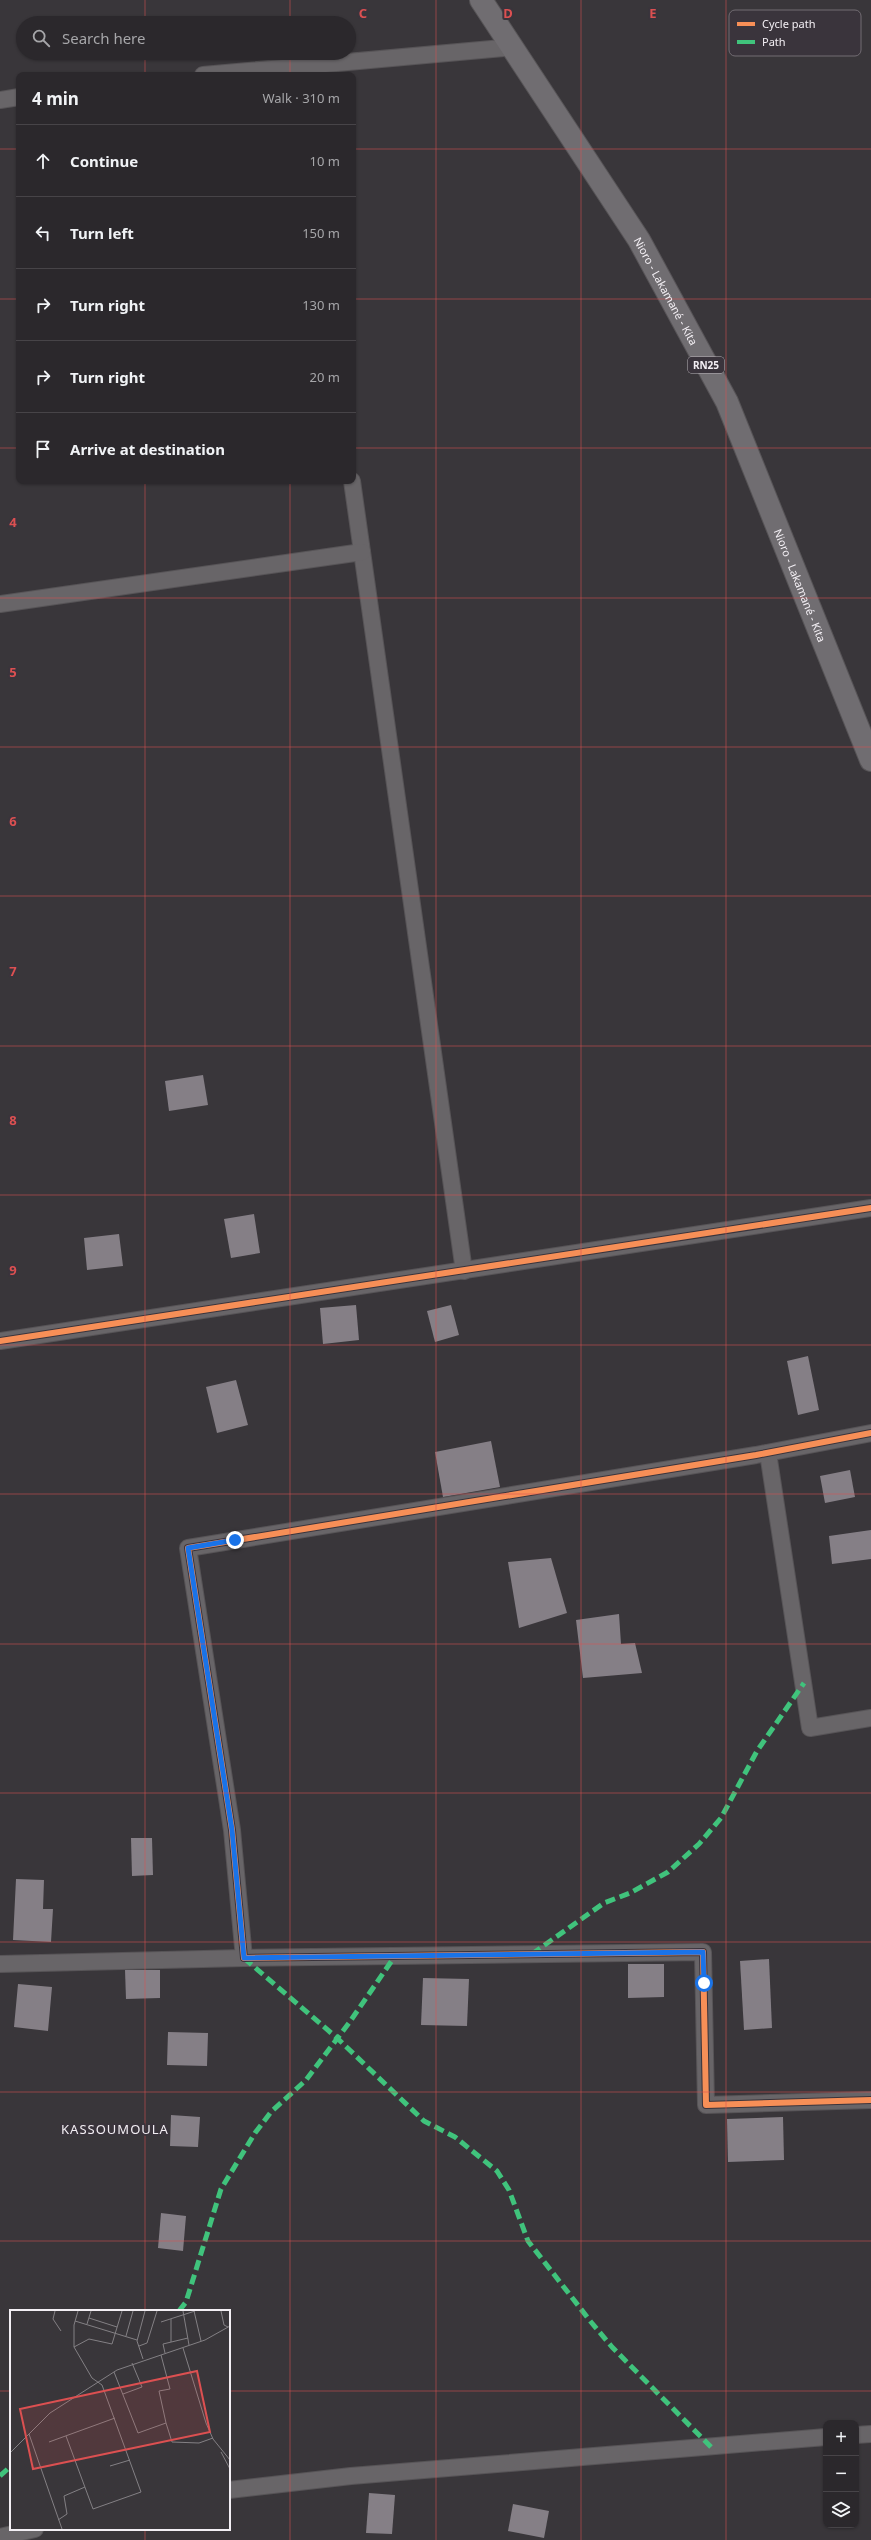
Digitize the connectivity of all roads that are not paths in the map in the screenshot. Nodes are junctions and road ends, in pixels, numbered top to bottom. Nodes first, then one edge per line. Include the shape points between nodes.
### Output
1 (481, 0) edge
2 (514, 48) junction
3 (238, 72) edge
4 (16, 97) edge
5 (0, 100) edge
6 (352, 484) edge
7 (362, 552) junction
8 (0, 604) edge
9 (871, 760) edge
10 (871, 1208) edge
11 (464, 1271) junction
12 (0, 1341) edge
13 (871, 1433) edge
14 (768, 1453) junction
15 (871, 1718) edge
16 (244, 1958) junction
17 (0, 1964) edge
18 (871, 2100) edge
19 (871, 2434) edge
20 (859, 2435) edge
21 (823, 2437) edge
22 (230, 2490) edge
23 (31, 2530) edge
24 (0, 2537) edge

1 - 2 main road, Nioro - Lakamané - Kita / RN25
2 - 3 street
2 - 9 main road, Nioro - Lakamané - Kita / RN25 via 639,240 727,402
4 - 5 street
6 - 7 street
7 - 8 street
7 - 11 street
10 - 11 street
11 - 12 street
13 - 14 street
14 - 15 street via 810,1728
14 - 16 street via 188,1548 232,1830
16 - 17 street
16 - 18 street via 703,1952 706,2105
19 - 20 street
21 - 22 street via 351,2476
23 - 24 street

